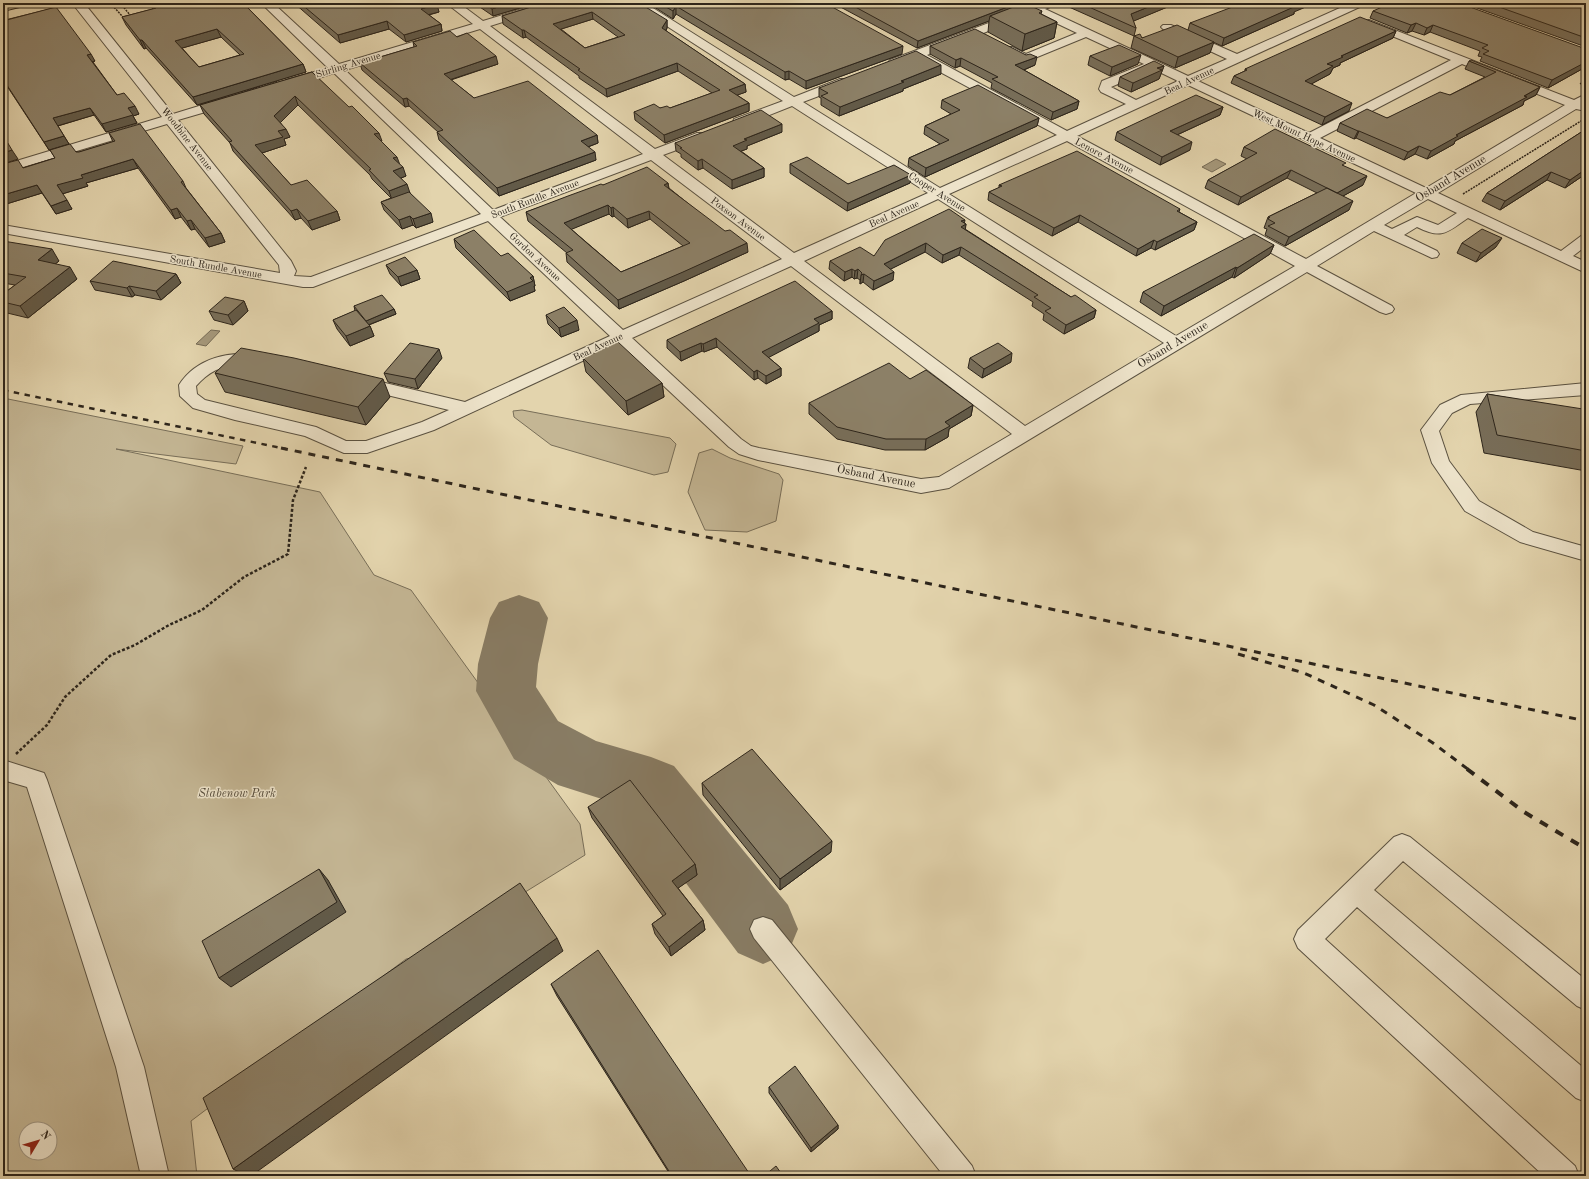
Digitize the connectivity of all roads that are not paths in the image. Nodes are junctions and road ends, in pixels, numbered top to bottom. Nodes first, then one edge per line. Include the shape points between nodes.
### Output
1 (44, 3) edge
2 (56, 3) edge
3 (78, 3) edge
4 (267, 3) edge
5 (452, 3) edge
6 (554, 3) edge
7 (637, 3) edge
8 (1022, 3) edge
9 (1051, 3) edge
10 (1360, 3) edge
11 (1035, 9) junction
12 (21, 12) junction
13 (1341, 12) junction
14 (3, 16) edge
15 (481, 25) junction
16 (1167, 27) edge
17 (974, 32) junction
18 (1086, 33) junction
19 (902, 46) edge
20 (917, 54) junction
21 (1238, 59) junction
22 (1462, 59) junction
23 (1152, 64) junction
24 (880, 68) edge
25 (337, 69) junction
26 (859, 76) edge
27 (1188, 82) junction
28 (278, 84) edge
29 (241, 95) edge
30 (793, 102) junction
31 (1583, 104) edge
32 (1137, 105) junction
33 (171, 119) junction
34 (727, 127) edge
35 (712, 132) edge
36 (1067, 136) junction
37 (1310, 138) junction
38 (652, 155) junction
39 (3, 169) edge
40 (1427, 193) junction
41 (940, 194) junction
42 (1468, 212) junction
43 (491, 216) junction
44 (1374, 226) junction
45 (3, 229) edge
46 (1393, 235) junction
47 (1586, 239) edge
48 (1432, 254) dead end
49 (1562, 256) junction
50 (792, 260) junction
51 (1584, 265) edge
52 (1308, 266) junction
53 (286, 279) junction
54 (1386, 309) dead end
55 (622, 337) junction
56 (1176, 343) junction
57 (272, 364) edge
58 (342, 379) edge
59 (1586, 389) edge
60 (466, 408) junction
61 (1025, 435) junction
62 (735, 443) joint
63 (1586, 554) edge
64 (8, 763) edge
65 (1356, 890) junction
66 (763, 930) dead end
67 (1586, 997) edge
68 (1586, 1088) edge
69 (155, 1176) edge
70 (962, 1176) edge
71 (1565, 1176) edge

1 - 12 main road
2 - 12 main road
3 - 33 street, Woodbine Avenue
4 - 25 street, Gordon Avenue
5 - 15 street, Poxson Avenue
6 - 15 street, Stirling Avenue
7 - 30 street, Cooper Avenue
8 - 11 street, West Mount Hope Avenue
9 - 11 street
10 - 13 street, Beal Avenue
11 - 17 street
11 - 18 street, West Mount Hope Avenue
12 - 14 main road
13 - 21 street, Beal Avenue
13 - 22 street
15 - 25 street, Stirling Avenue
15 - 38 street, Poxson Avenue
16 - 21 street
17 - 18 street via 1025,58
17 - 20 street
18 - 23 street, West Mount Hope Avenue
19 - 20 street, Lenore Avenue
20 - 24 street
20 - 36 street, Lenore Avenue
21 - 27 street, Beal Avenue
22 - 31 street
22 - 37 street
23 - 27 street, West Mount Hope Avenue
23 - 32 street via 1106,84 1105,89
25 - 28 street, Stirling Avenue
25 - 43 street, Gordon Avenue
26 - 30 street
27 - 32 street, Beal Avenue
27 - 37 street, West Mount Hope Avenue
29 - 33 street
30 - 34 street
30 - 41 street, Cooper Avenue
31 - 40 street, Osband Avenue
32 - 36 street, Beal Avenue
33 - 39 street
33 - 53 street, Woodbine Avenue via 286,264
35 - 38 street, South Rundle Avenue
36 - 41 street, Beal Avenue
36 - 52 street, Lenore Avenue
37 - 40 street, West Mount Hope Avenue
38 - 43 street, South Rundle Avenue
38 - 50 street, Poxson Avenue
40 - 42 street, West Mount Hope Avenue
40 - 44 street, Osband Avenue
41 - 50 street, Beal Avenue
41 - 56 street, Cooper Avenue
42 - 46 street via 1442,229 1435,230 1417,221
42 - 49 street, West Mount Hope Avenue
43 - 53 street, South Rundle Avenue via 324,279 303,282
43 - 55 street, Gordon Avenue
44 - 46 street
44 - 52 street, Osband Avenue
45 - 53 street, South Rundle Avenue
46 - 48 street
47 - 49 street
49 - 51 street, West Mount Hope Avenue
50 - 55 street, Beal Avenue
50 - 61 street, Poxson Avenue
52 - 54 street, Lenore Avenue
52 - 56 street, Osband Avenue
55 - 60 street, Beal Avenue
55 - 62 street, Gordon Avenue
56 - 61 street, Osband Avenue
57 - 60 street, Beal Avenue via 241,358 212,363 195,375 187,386 189,396 199,404 310,431 344,447 367,447 428,426
58 - 60 street
59 - 63 street via 1467,399 1446,409 1430,430 1441,463 1472,506 1527,537
61 - 62 street, Osband Avenue via 944,483 932,486 758,454 745,450
64 - 69 street via 36,780 130,1067
65 - 67 street via 1402,845
65 - 68 street
65 - 71 street via 1307,939
66 - 70 street

